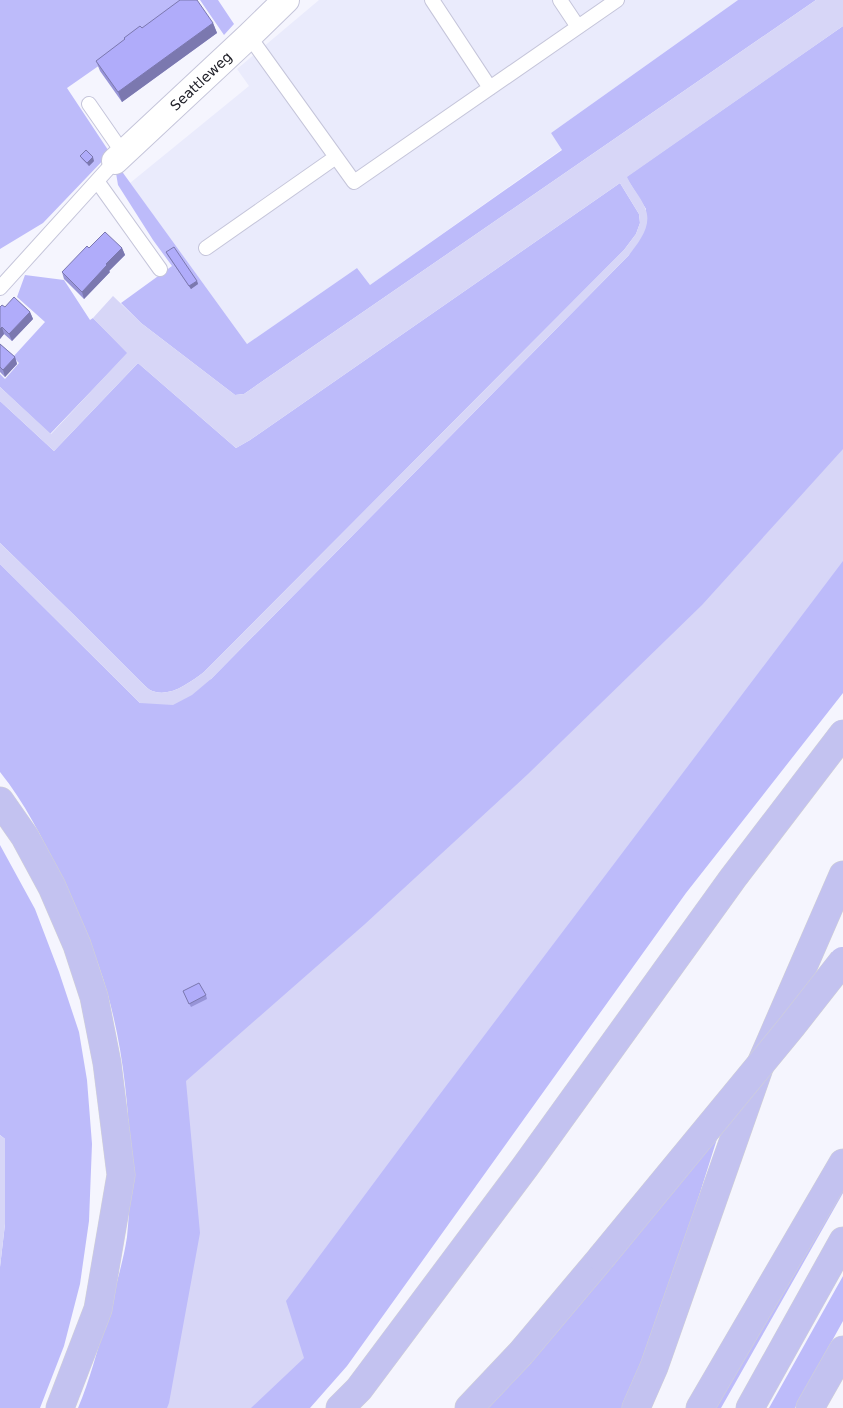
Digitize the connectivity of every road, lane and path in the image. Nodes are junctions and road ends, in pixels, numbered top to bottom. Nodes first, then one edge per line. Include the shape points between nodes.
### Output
1 (286, 0) edge
2 (432, 0) edge
3 (560, 0) edge
4 (617, 0) edge
5 (578, 27) junction
6 (249, 36) junction
7 (490, 88) junction
8 (90, 104) dead end
9 (119, 157) junction
10 (336, 157) junction
11 (97, 181) junction
12 (206, 248) dead end
13 (160, 269) dead end
14 (0, 288) edge
15 (843, 734) edge
16 (5, 808) edge
17 (843, 876) edge
18 (843, 961) edge
19 (843, 1163) edge
20 (843, 1241) edge
21 (843, 1350) edge
22 (60, 1408) edge
23 (340, 1408) edge
24 (469, 1408) edge
25 (636, 1408) edge
26 (700, 1408) edge
27 (750, 1408) edge
28 (810, 1408) edge

1 - 6 street, Seattleweg
2 - 7 lane
3 - 5 lane
4 - 5 lane
5 - 7 lane
6 - 9 street, Seattleweg
6 - 10 lane
7 - 10 lane via 354,182
8 - 9 lane
9 - 11 lane
10 - 12 lane
11 - 13 lane
11 - 14 lane
15 - 23 highway via 733,878 519,1175 359,1389
16 - 22 highway via 25,836 52,887 77,945 94,997 107,1064 121,1175 98,1309
17 - 25 highway via 759,1068 654,1367
18 - 24 highway, bridge via 601,1258 521,1353
19 - 26 highway
20 - 27 highway
21 - 28 highway

